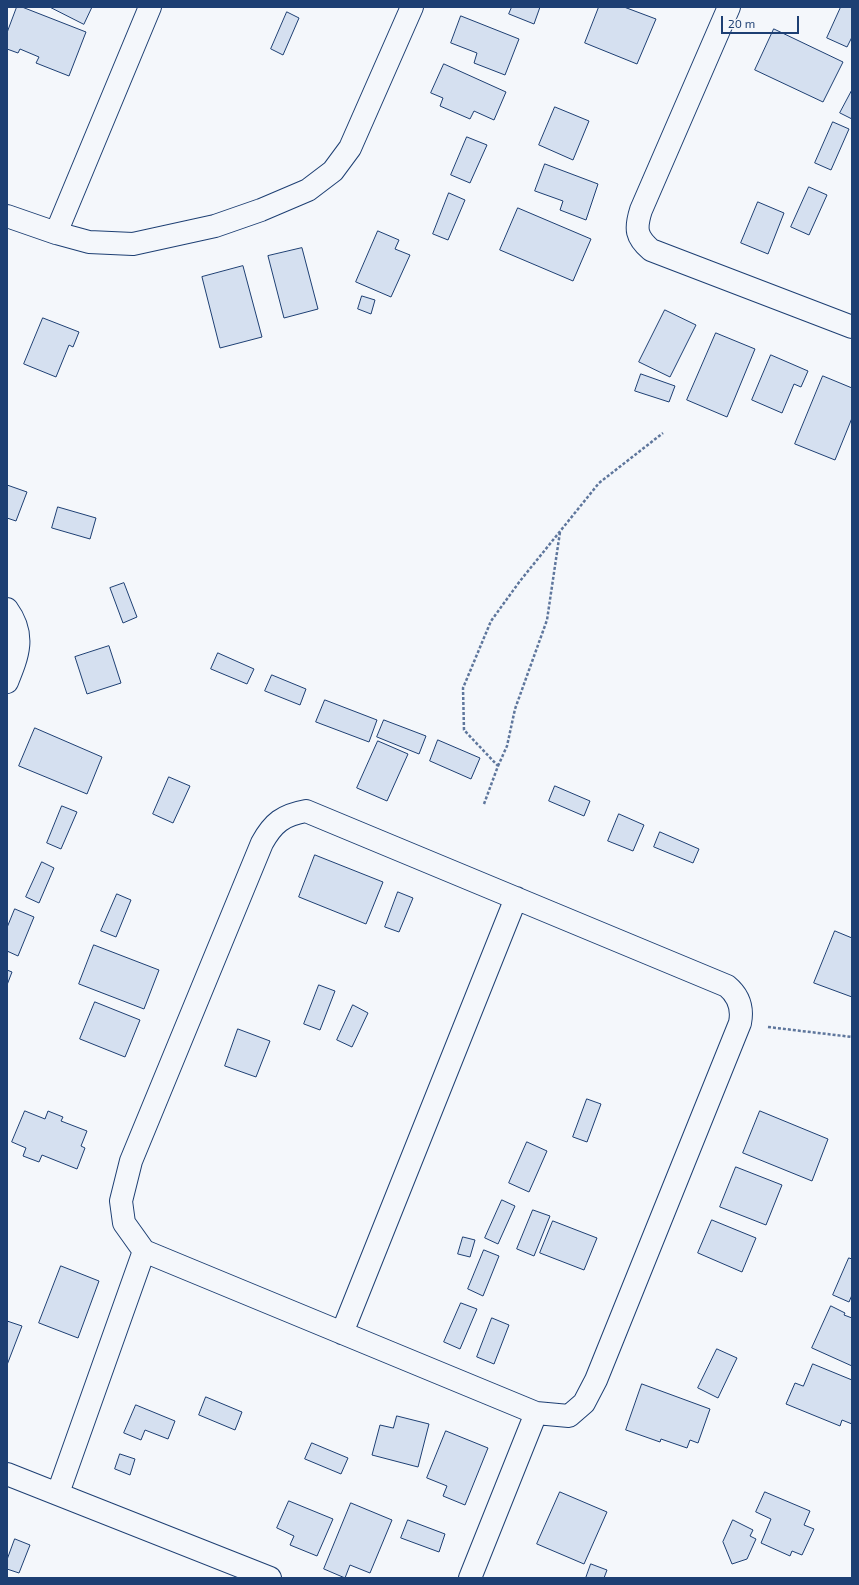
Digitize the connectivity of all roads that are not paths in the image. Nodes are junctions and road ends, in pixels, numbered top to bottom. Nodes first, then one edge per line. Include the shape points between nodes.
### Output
1 (150, 7) edge
2 (412, 7) edge
3 (729, 7) edge
4 (7, 216) edge
5 (56, 233) junction
6 (852, 328) edge
7 (7, 609) edge
8 (7, 682) edge
9 (516, 898) junction
10 (144, 1251) junction
11 (342, 1333) junction
12 (536, 1413) junction
13 (7, 1474) edge
14 (58, 1493) junction
15 (270, 1578) edge
16 (470, 1578) edge

1 - 5 street
2 - 5 street via 350,148 333,172 308,190 215,226 134,244 89,242
3 - 6 street via 641,210 637,222 638,235 651,250
4 - 5 street
7 - 8 street via 19,635 16,659
9 - 10 street via 306,811 288,816 270,829 131,1161 121,1201 124,1223
9 - 11 street
9 - 12 street via 727,986 739,1000 742,1015 605,1358 584,1403 568,1416
10 - 11 street
10 - 14 street
11 - 12 street
12 - 16 street
13 - 14 street
14 - 15 street

